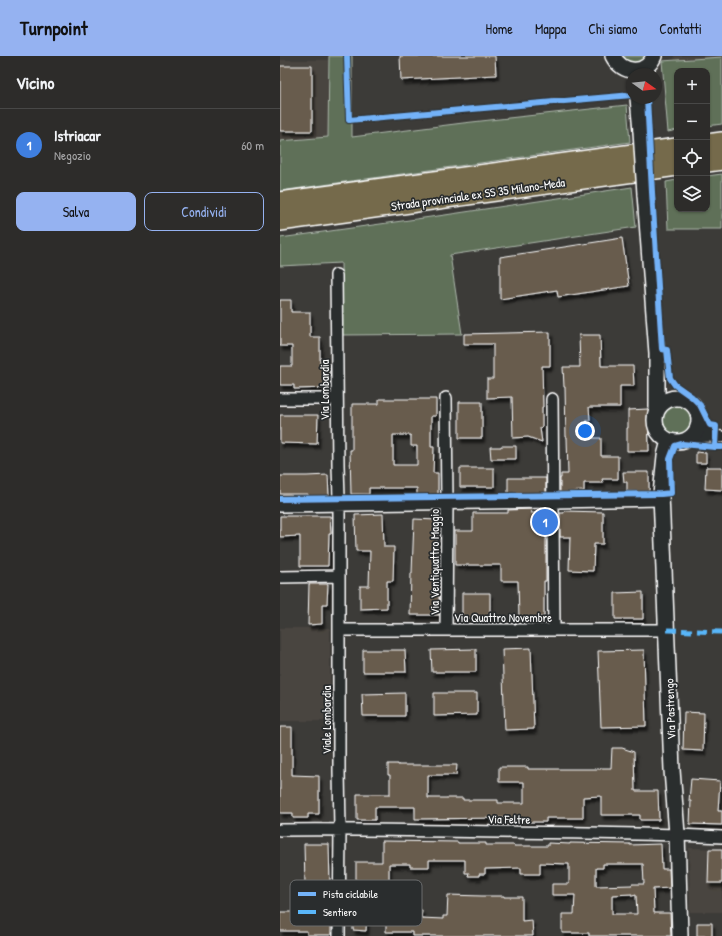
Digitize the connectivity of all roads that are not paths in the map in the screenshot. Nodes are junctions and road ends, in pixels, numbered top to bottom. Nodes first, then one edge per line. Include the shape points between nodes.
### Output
1 (617, 62) edge
2 (649, 65) edge
3 (626, 74) edge
4 (639, 104) edge
5 (722, 142) edge
6 (710, 144) edge
7 (674, 148) edge
8 (722, 160) edge
9 (710, 162) edge
10 (674, 166) edge
11 (280, 202) edge
12 (280, 221) edge
13 (336, 275) dead end
14 (657, 353) junction
15 (446, 398) dead end
16 (684, 398) junction
17 (280, 399) edge
18 (337, 399) junction
19 (552, 399) dead end
20 (657, 410) junction
21 (699, 414) junction
22 (657, 430) junction
23 (692, 437) junction
24 (716, 437) edge
25 (670, 441) junction
26 (662, 481) junction
27 (662, 500) junction
28 (553, 502) junction
29 (447, 504) junction
30 (339, 505) junction
31 (280, 506) edge
32 (339, 576) junction
33 (280, 577) edge
34 (340, 630) junction
35 (446, 630) junction
36 (554, 630) junction
37 (667, 630) junction
38 (340, 829) junction
39 (280, 830) edge
40 (677, 834) junction
41 (722, 837) edge
42 (340, 880) edge
43 (339, 926) edge
44 (339, 936) edge
45 (680, 936) edge

1 - 2 street via 627,70
1 - 3 street
4 - 14 street, bridge
5 - 6 highway
7 - 11 highway, Strada provinciale ex SS 35 Milano-Meda
8 - 9 highway
10 - 12 highway, Strada provinciale ex SS 35 Milano-Meda
13 - 18 street, Via Lombardia
14 - 16 street via 673,392
14 - 20 street
15 - 29 street, Via Ventiquattro Maggio
16 - 20 street via 670,398
16 - 21 street via 692,402
17 - 18 street
18 - 30 street, Via Lombardia
19 - 28 street
20 - 22 street
21 - 23 street via 699,426
21 - 24 street
22 - 25 street via 662,437
22 - 26 street, Via Pastrengo
23 - 24 street
23 - 25 street via 678,443
25 - 26 street, Via Pastrengo via 664,456
26 - 27 street, Via Pastrengo
27 - 28 street
27 - 37 street, Via Pastrengo
28 - 29 street
28 - 36 street
29 - 30 street
29 - 35 street, Via Ventiquattro Maggio
30 - 31 street
30 - 32 street, Viale Lombardia
32 - 33 street
32 - 34 street, Viale Lombardia
34 - 35 street, Via Quattro Novembre
34 - 38 street, Viale Lombardia
35 - 36 street, Via Quattro Novembre
36 - 37 street, Via Quattro Novembre
37 - 40 street, Via Pastrengo
38 - 39 street, Via Feltre
38 - 40 street, Via Feltre
38 - 42 street, Viale Lombardia
40 - 41 street, Via Feltre
40 - 45 street, Via Pastrengo
43 - 44 street, Viale Lombardia

